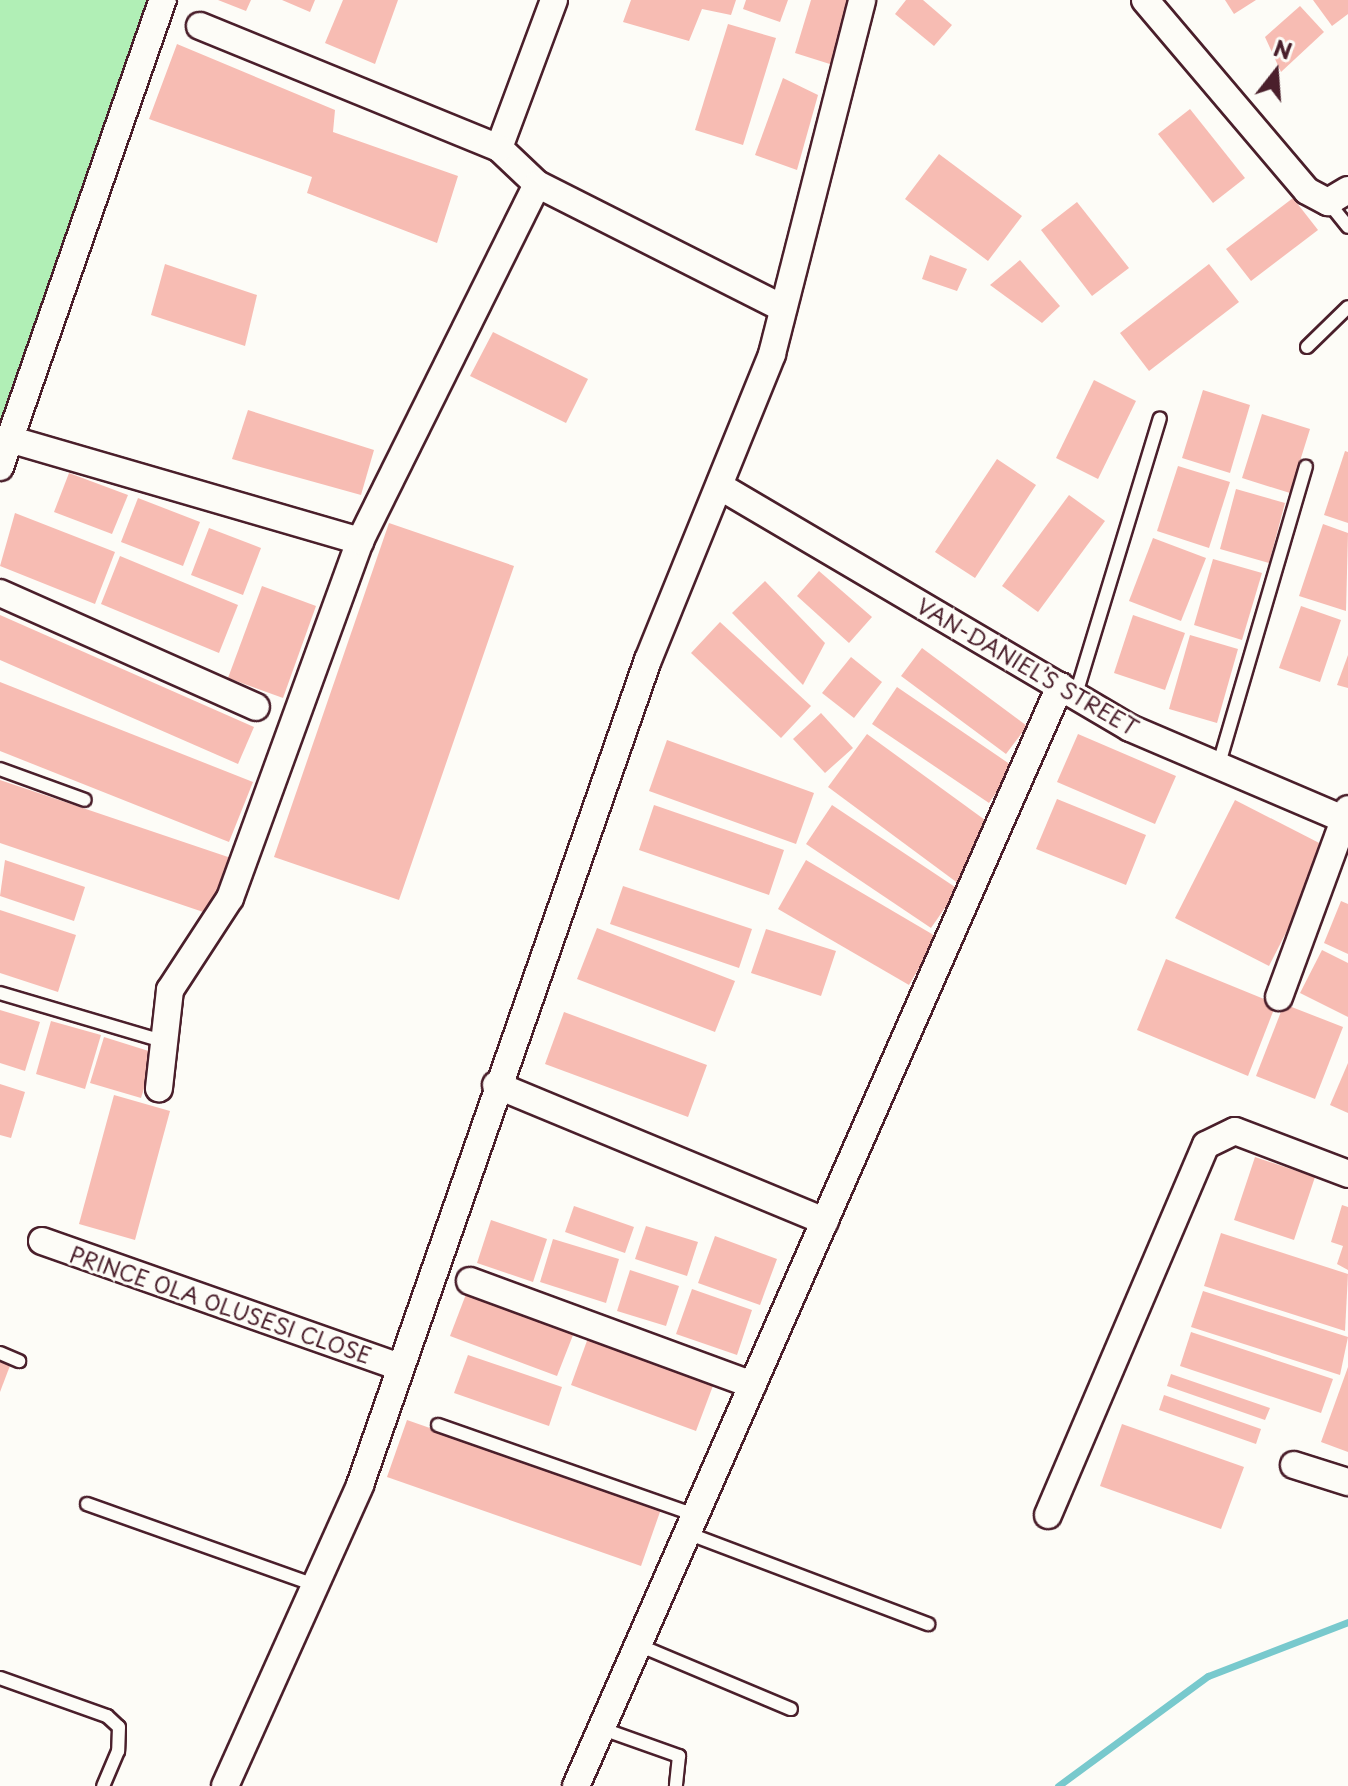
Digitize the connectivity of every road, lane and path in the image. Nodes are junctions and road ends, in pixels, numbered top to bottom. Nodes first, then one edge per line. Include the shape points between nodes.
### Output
1 (163, 0) edge
2 (554, 0) edge
3 (862, 0) edge
4 (1145, 0) edge
5 (200, 26) dead end
6 (499, 148) junction
7 (537, 184) junction
8 (1338, 196) edge
9 (1348, 227) edge
10 (1348, 307) edge
11 (783, 308) junction
12 (1307, 347) dead end
13 (1160, 418) dead end
14 (9, 439) junction
15 (0, 467) edge
16 (1306, 467) dead end
17 (721, 487) junction
18 (360, 541) junction
19 (0, 593) edge
20 (1068, 690) junction
21 (256, 707) dead end
22 (1218, 767) junction
23 (0, 769) edge
24 (85, 800) dead end
25 (1347, 816) edge
26 (0, 993) edge
27 (1279, 997) dead end
28 (159, 1040) junction
29 (496, 1085) junction
30 (159, 1088) dead end
31 (1348, 1174) edge
32 (825, 1221) junction
33 (42, 1241) dead end
34 (470, 1281) dead end
35 (0, 1353) edge
36 (19, 1361) dead end
37 (400, 1367) junction
38 (752, 1385) junction
39 (438, 1425) dead end
40 (1294, 1465) dead end
41 (1348, 1482) edge
42 (87, 1504) dead end
43 (1048, 1515) dead end
44 (688, 1523) junction
45 (312, 1584) junction
46 (928, 1624) dead end
47 (636, 1644) junction
48 (0, 1678) edge
49 (791, 1709) dead end
50 (600, 1728) junction
51 (103, 1786) edge
52 (225, 1786) edge
53 (576, 1786) edge
54 (676, 1786) edge

1 - 14 street
2 - 6 street
3 - 11 street
4 - 8 street via 1307,191
5 - 6 street
6 - 7 street
7 - 11 street
7 - 18 street
8 - 9 lane
10 - 12 lane
11 - 17 street
13 - 20 lane
14 - 15 street
14 - 18 street
16 - 22 lane
17 - 20 street, VAN-DANIEL’S STREET
17 - 29 street via 648,660
18 - 28 street via 230,898 184,961
19 - 21 street
20 - 22 street, VAN-DANIEL’S STREET
20 - 32 street
22 - 25 street, VAN-DANIEL’S STREET
23 - 24 lane
25 - 27 street
26 - 28 lane
28 - 30 street
29 - 32 street
29 - 37 street
31 - 43 street via 1235,1131 1206,1145
32 - 38 street
33 - 37 street, PRINCE OLA OLUSESI CLOSE
34 - 38 street
35 - 36 lane
37 - 45 street via 360,1485
38 - 44 street
39 - 44 lane
40 - 41 street
42 - 45 lane
44 - 46 lane
44 - 47 street
45 - 52 street
47 - 49 lane
47 - 50 street
48 - 51 lane via 107,1716 119,1727 118,1751
50 - 53 street
50 - 54 lane via 679,1756

